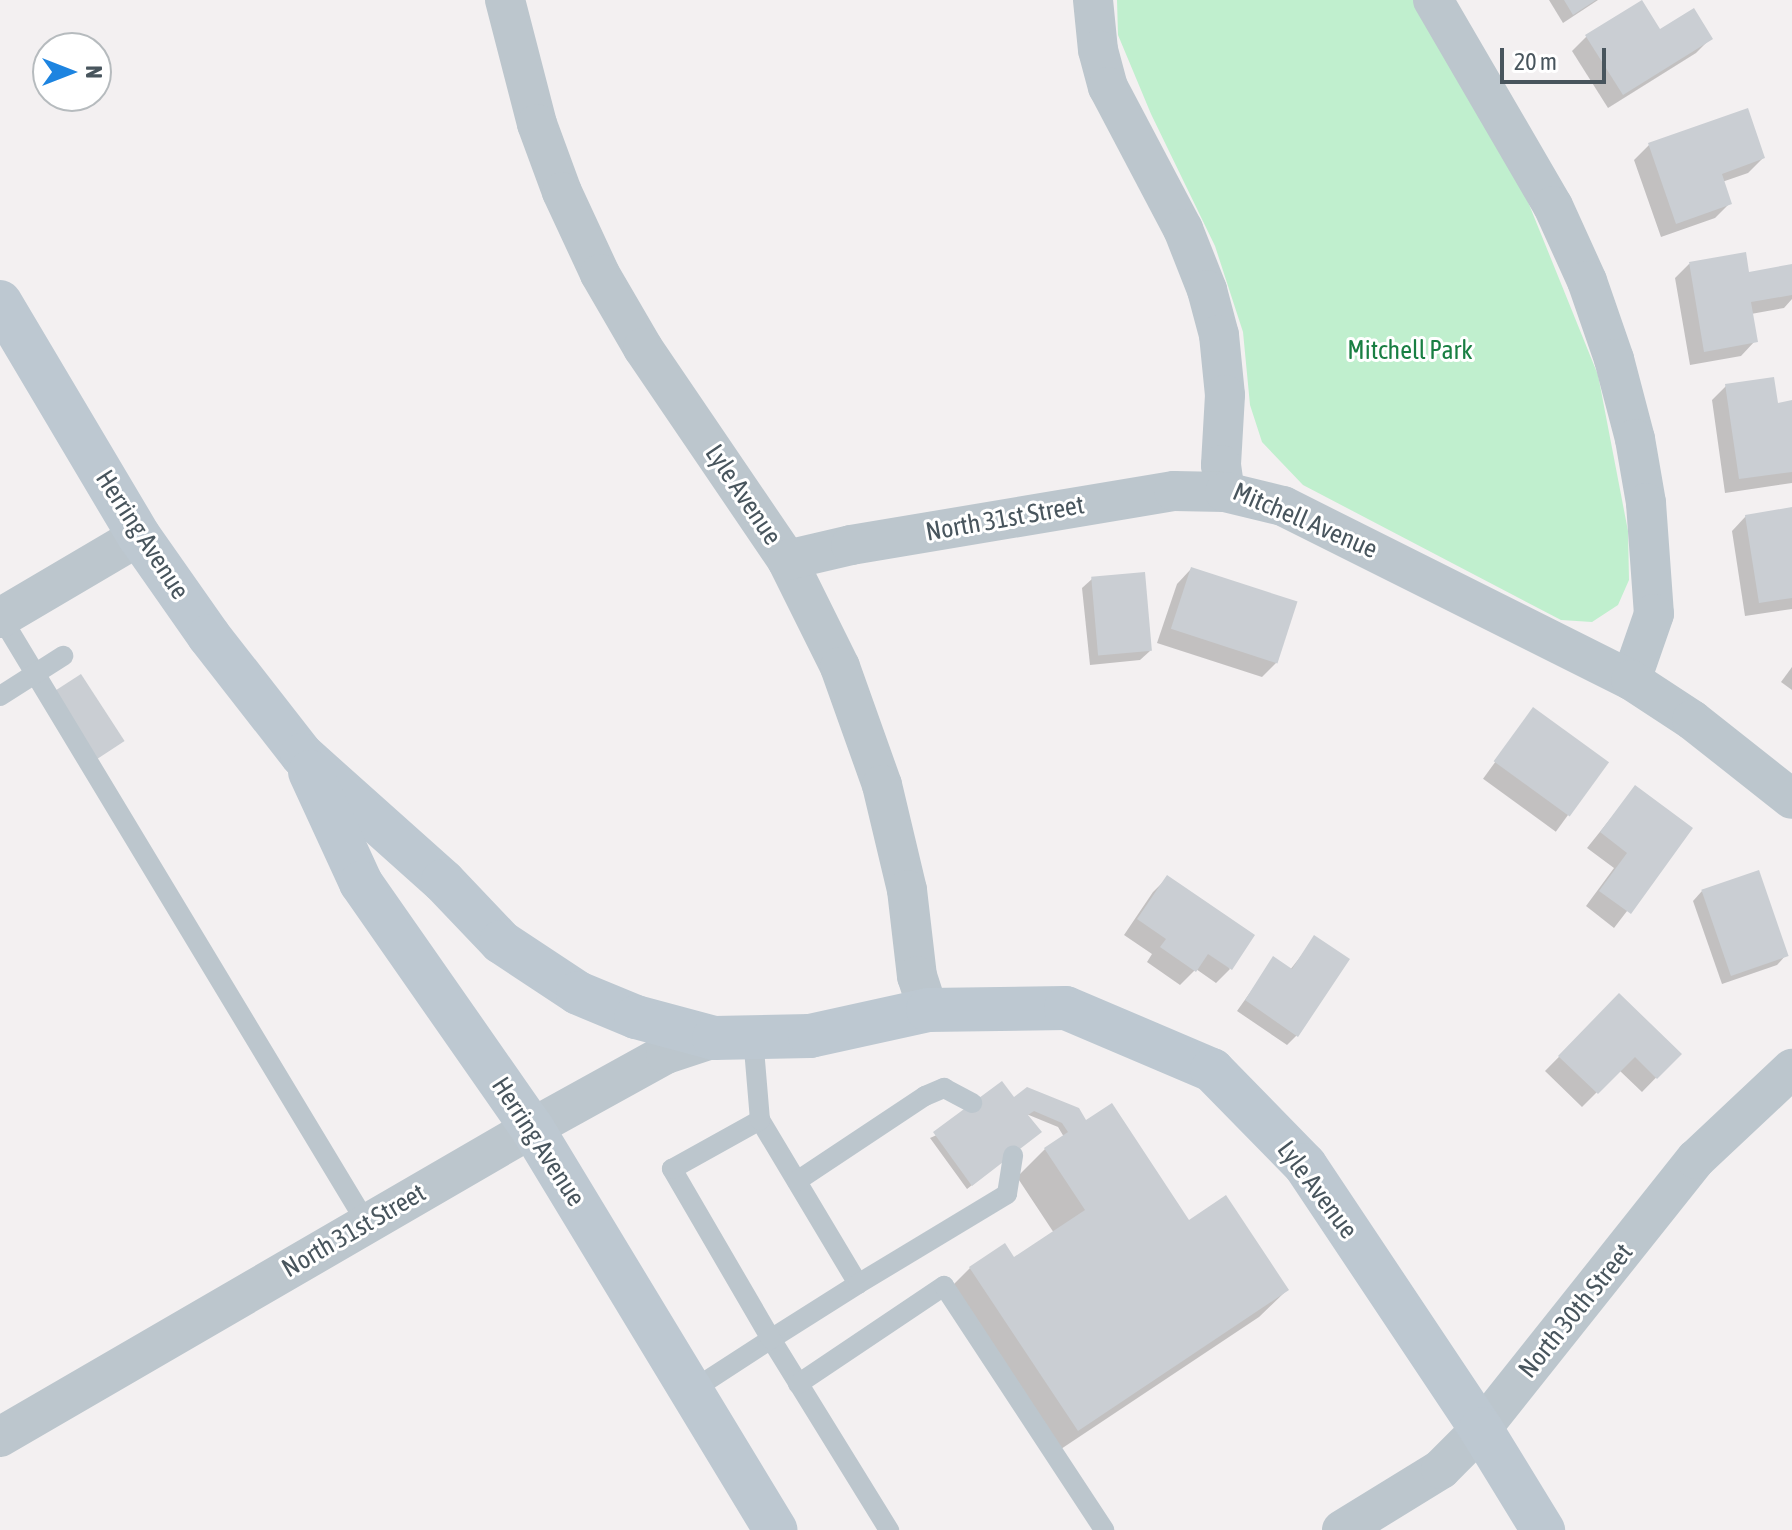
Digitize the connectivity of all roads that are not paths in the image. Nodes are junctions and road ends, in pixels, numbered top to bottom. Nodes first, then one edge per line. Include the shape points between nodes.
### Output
1 (505, 0) edge
2 (1093, 0) edge
3 (1433, 0) edge
4 (0, 302) edge
5 (1225, 492) junction
6 (139, 536) junction
7 (787, 560) junction
8 (1, 618) edge
9 (63, 656) dead end
10 (35, 674) junction
11 (1631, 680) junction
12 (0, 696) edge
13 (302, 755) junction
14 (1792, 799) edge
15 (928, 1010) junction
16 (733, 1037) junction
17 (1792, 1069) edge
18 (972, 1103) dead end
19 (760, 1120) junction
20 (532, 1128) junction
21 (1013, 1155) dead end
22 (797, 1181) junction
23 (367, 1224) junction
24 (858, 1284) junction
25 (771, 1339) junction
26 (798, 1384) junction
27 (691, 1391) junction
28 (1481, 1429) junction
29 (0, 1437) edge
30 (775, 1530) edge
31 (889, 1530) edge
32 (1104, 1530) edge
33 (1342, 1530) edge
34 (1543, 1530) edge

1 - 7 street, Lyle Avenue via 537,124 600,274 643,348
2 - 5 street, Mitchell Avenue via 1108,87 1183,229 1207,290 1219,335 1225,395
3 - 11 street via 1553,206 1614,359 1646,503 1654,614
4 - 6 main road, Herring Avenue
5 - 7 street, North 31st Street via 1174,491
5 - 11 street, Mitchell Avenue via 1283,506
6 - 8 street
6 - 13 main road, Herring Avenue
7 - 15 street, Lyle Avenue via 840,667 882,785
8 - 10 lane
9 - 10 lane
10 - 12 lane
10 - 23 lane
11 - 14 street, Mitchell Avenue via 1692,720
13 - 16 main road, Herring Avenue via 443,881 501,942 535,967 578,993 636,1017
13 - 20 main road, Herring Avenue via 361,883
15 - 16 main road, Lyle Avenue via 810,1036
15 - 28 main road, Lyle Avenue via 1066,1008 1212,1070 1305,1165
16 - 19 lane
16 - 20 street, North 31st Street via 666,1054
17 - 28 street, North 30th Street via 1696,1159
18 - 22 lane via 944,1088 925,1096
19 - 22 lane
19 - 25 lane via 672,1169
20 - 23 street, North 31st Street
20 - 27 main road, Herring Avenue
21 - 24 lane via 1007,1194
22 - 24 lane
23 - 29 street, North 31st Street
24 - 25 lane
25 - 26 lane
25 - 27 lane
26 - 31 lane
26 - 32 lane via 944,1286
27 - 30 main road, Herring Avenue
28 - 33 street, North 30th Street via 1441,1469
28 - 34 main road, Lyle Avenue

